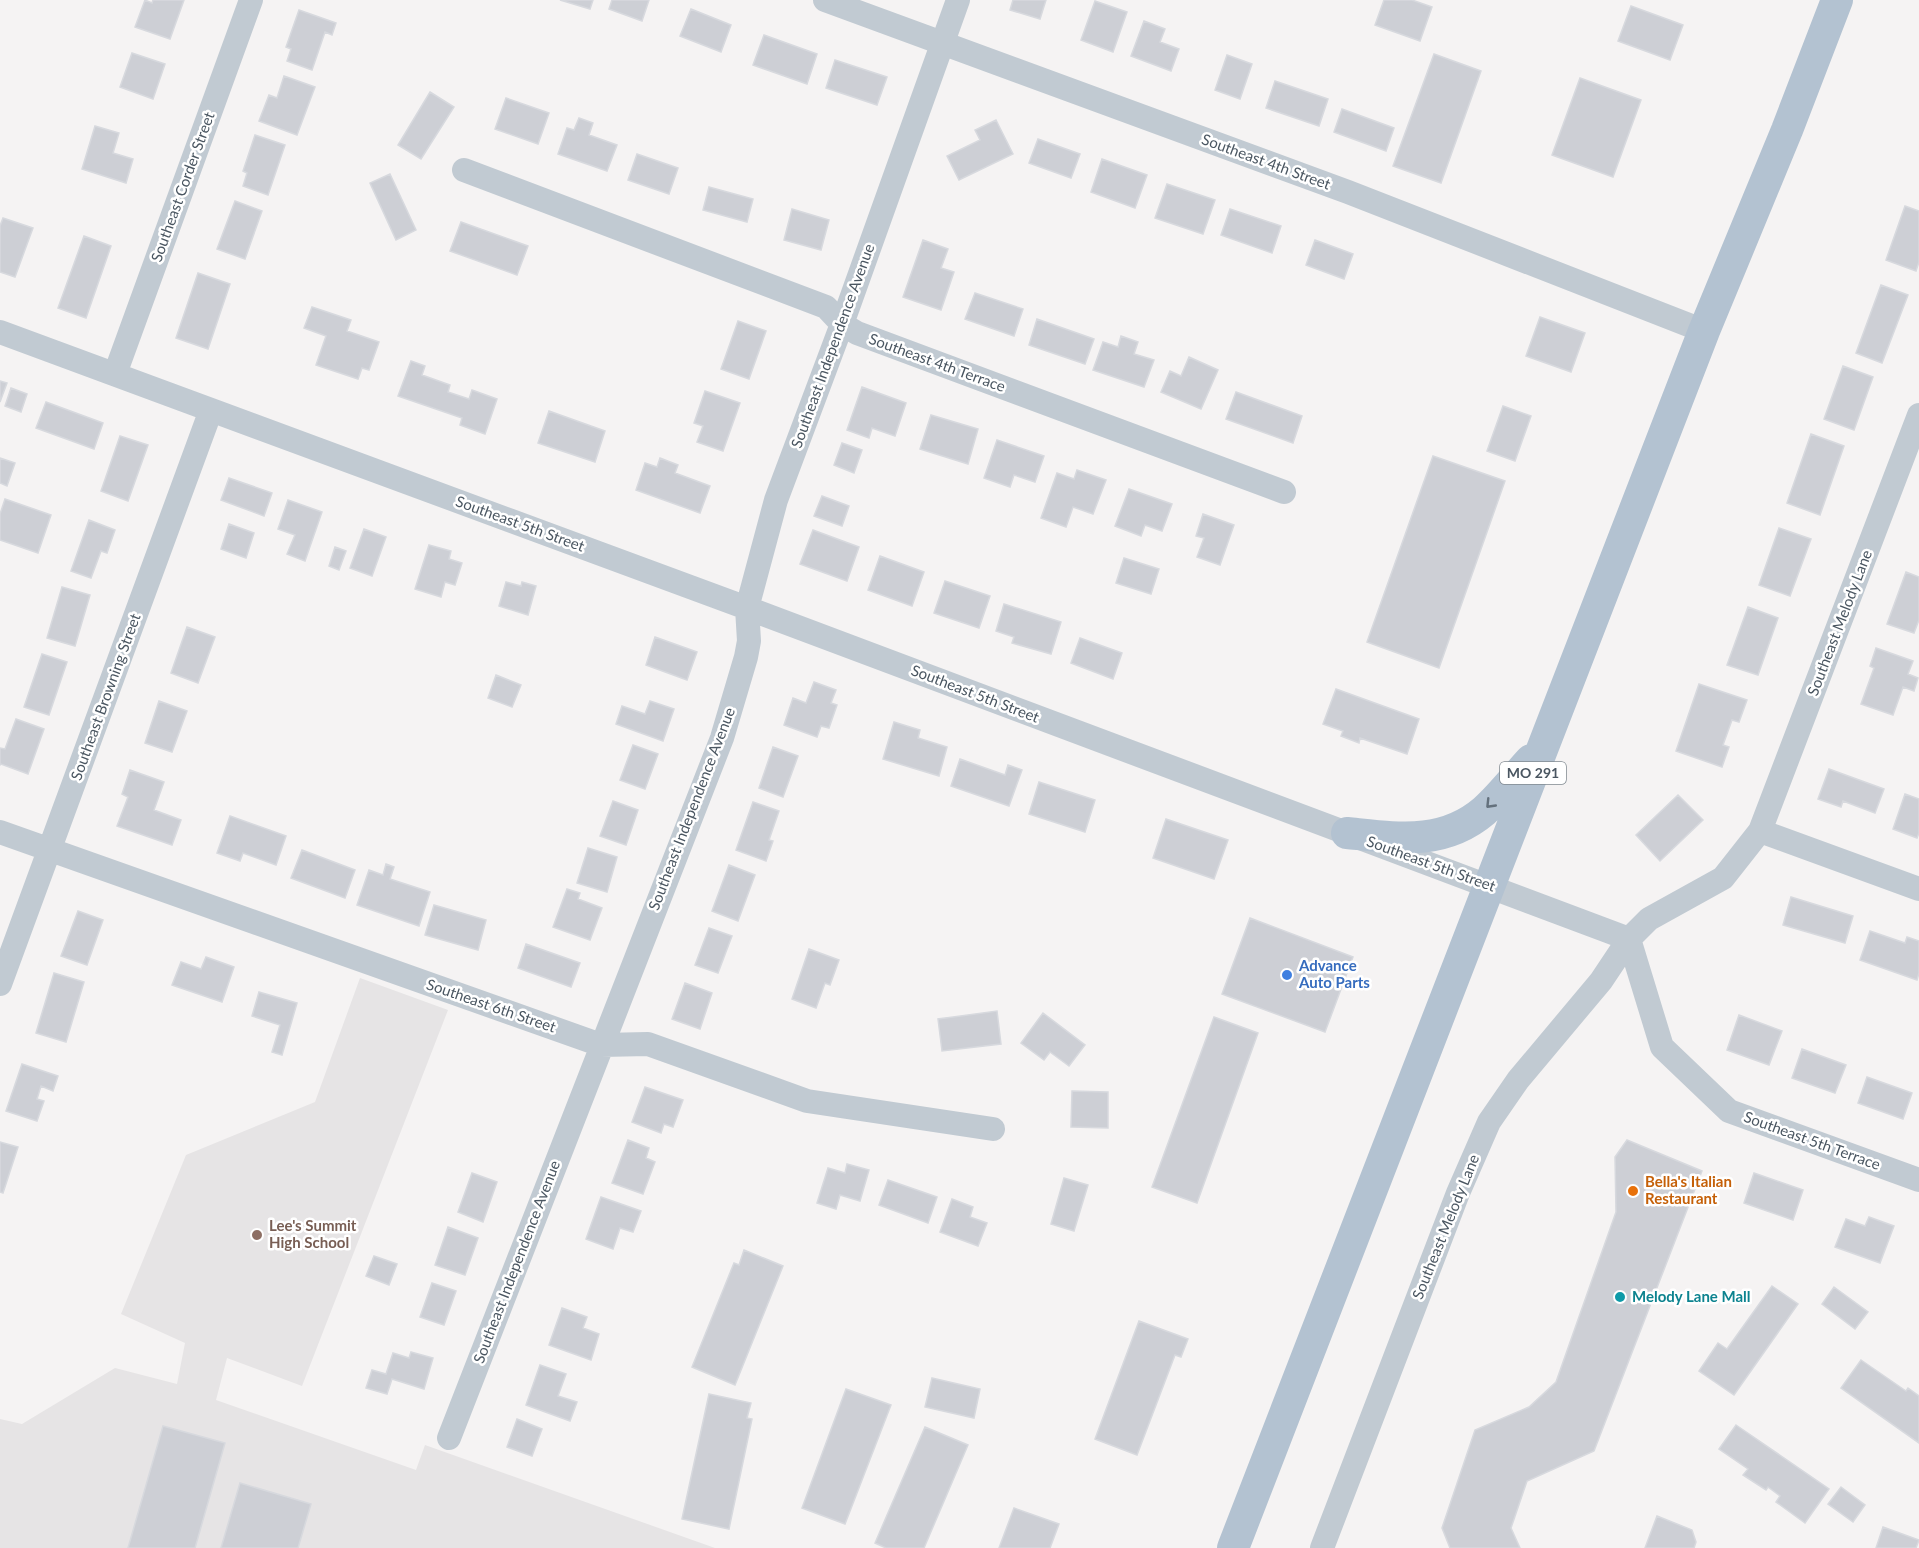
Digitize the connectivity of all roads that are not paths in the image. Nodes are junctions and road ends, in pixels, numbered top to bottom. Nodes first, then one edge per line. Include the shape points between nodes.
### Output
1 (251, 0) edge
2 (825, 0) edge
3 (958, 0) edge
4 (1837, 0) edge
5 (941, 43) junction
6 (464, 170) dead end
7 (842, 324) junction
8 (1704, 331) junction
9 (0, 332) edge
10 (115, 374) junction
11 (211, 410) junction
12 (1919, 416) edge
13 (1284, 492) dead end
14 (747, 608) junction
15 (1544, 746) junction
16 (1760, 831) junction
17 (0, 832) edge
18 (1347, 833) junction
19 (50, 851) junction
20 (1490, 886) junction
21 (1919, 889) edge
22 (1629, 939) junction
23 (0, 984) edge
24 (601, 1045) junction
25 (993, 1129) dead end
26 (1919, 1180) edge
27 (449, 1438) dead end
28 (1233, 1548) edge
29 (1322, 1548) edge

1 - 10 street, Southeast Corder Street
2 - 5 street, Southeast 4th Street
3 - 5 street, Southeast Independence Avenue
4 - 8 main road, MO 291
5 - 7 street, Southeast Independence Avenue
5 - 8 street, Southeast 4th Street via 1348,192
6 - 7 street, Southeast 4th Terrace via 826,307
7 - 13 street, Southeast 4th Terrace via 857,333
7 - 14 street, Southeast Independence Avenue via 776,500
8 - 15 main road, MO 291
9 - 10 street, Southeast 5th Street
10 - 11 street, Southeast 5th Street
11 - 14 street, Southeast 5th Street
11 - 19 street, Southeast Browning Street
12 - 16 street, Southeast Melody Lane
14 - 18 street, Southeast 5th Street
14 - 24 street, Southeast Independence Avenue via 749,641 722,738
15 -> 18 main road via 1486,809 1457,829 1419,837
15 - 20 main road, MO 291
16 - 21 street
16 - 22 street via 1723,878 1649,919
17 - 19 street, Southeast 6th Street
18 - 20 street, Southeast 5th Street
19 - 23 street, Southeast Browning Street
19 - 24 street, Southeast 6th Street
20 - 22 street, Southeast 5th Street
20 - 28 main road, MO 291
22 - 26 street, Southeast 5th Terrace via 1662,1047 1729,1111
22 - 29 street, Southeast Melody Lane via 1601,981 1518,1080 1489,1122
24 - 25 street, Southeast 6th Street via 648,1044 807,1101
24 - 27 street, Southeast Independence Avenue

